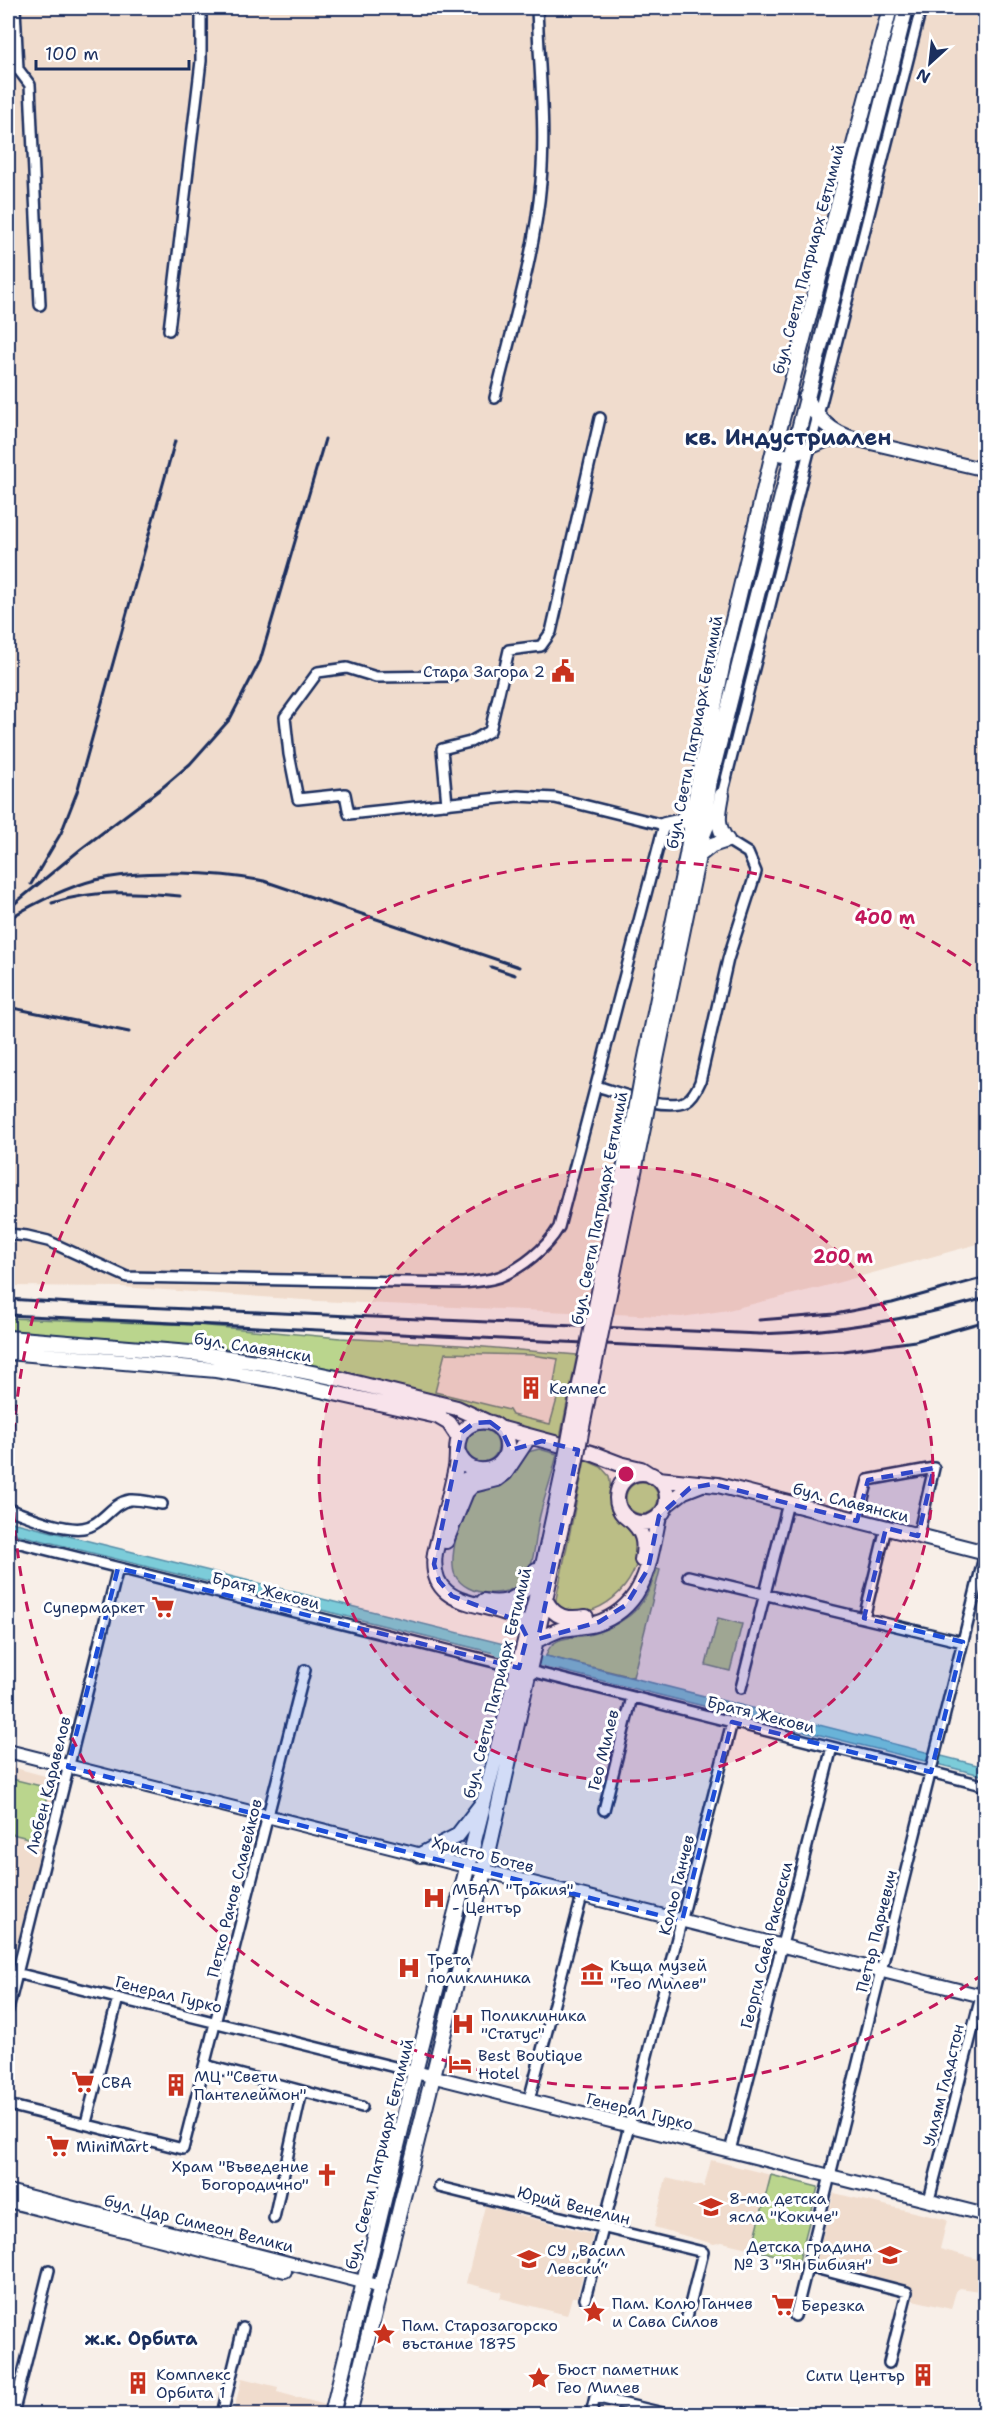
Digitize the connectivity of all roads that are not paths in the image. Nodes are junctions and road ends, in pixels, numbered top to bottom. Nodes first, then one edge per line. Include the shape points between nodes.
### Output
1 (15, 8) edge
2 (201, 8) edge
3 (537, 8) edge
4 (890, 8) edge
5 (906, 8) edge
6 (921, 8) edge
7 (40, 305) dead end
8 (169, 330) dead end
9 (806, 397) junction
10 (495, 398) dead end
11 (817, 416) junction
12 (600, 418) dead end
13 (854, 439) junction
14 (809, 450) junction
15 (772, 453) junction
16 (791, 456) junction
17 (986, 470) edge
18 (452, 676) dead end
19 (698, 789) junction
20 (722, 795) junction
21 (447, 804) junction
22 (664, 825) junction
23 (728, 840) junction
24 (693, 855) junction
25 (596, 1086) junction
26 (8, 1234) edge
27 (8, 1338) edge
28 (8, 1352) edge
29 (493, 1425) junction
30 (542, 1441) junction
31 (525, 1443) junction
32 (459, 1445) junction
33 (600, 1457) junction
34 (503, 1459) junction
35 (569, 1469) junction
36 (486, 1470) junction
37 (655, 1478) junction
38 (708, 1483) junction
39 (621, 1485) junction
40 (788, 1503) junction
41 (162, 1504) dead end
42 (8, 1509) edge
43 (662, 1510) junction
44 (629, 1519) junction
45 (857, 1521) junction
46 (886, 1528) junction
47 (918, 1536) junction
48 (8, 1540) edge
49 (548, 1541) junction
50 (444, 1546) junction
51 (986, 1553) edge
52 (118, 1568) junction
53 (688, 1576) dead end
54 (764, 1595) junction
55 (546, 1601) junction
56 (864, 1618) junction
57 (531, 1642) junction
58 (963, 1642) junction
59 (525, 1665) junction
60 (305, 1670) dead end
61 (741, 1688) dead end
62 (632, 1697) junction
63 (732, 1722) junction
64 (832, 1747) junction
65 (8, 1751) edge
66 (68, 1767) junction
67 (932, 1769) junction
68 (986, 1786) edge
69 (486, 1798) junction
70 (604, 1810) dead end
71 (268, 1817) junction
72 (420, 1855) junction
73 (469, 1867) junction
74 (484, 1872) junction
75 (582, 1896) junction
76 (682, 1921) junction
77 (782, 1946) junction
78 (881, 1971) junction
79 (12, 1972) edge
80 (986, 1977) edge
81 (983, 1997) edge
82 (118, 1998) junction
83 (8, 2010) edge
84 (216, 2022) junction
85 (205, 2065) junction
86 (416, 2072) junction
87 (435, 2077) junction
88 (302, 2091) junction
89 (529, 2100) junction
90 (8, 2105) edge
91 (362, 2107) dead end
92 (86, 2123) junction
93 (630, 2126) junction
94 (730, 2151) junction
95 (830, 2176) junction
96 (439, 2187) dead end
97 (8, 2191) edge
98 (929, 2200) junction
99 (8, 2202) edge
100 (986, 2215) edge
101 (274, 2218) dead end
102 (604, 2228) junction
103 (807, 2266) junction
104 (49, 2270) dead end
105 (363, 2287) junction
106 (381, 2291) junction
107 (585, 2300) dead end
108 (795, 2316) dead end
109 (687, 2317) dead end
110 (243, 2328) dead end
111 (889, 2363) dead end
112 (986, 2408) edge
113 (666, 2414) edge
114 (13, 2415) edge
115 (222, 2415) edge
116 (332, 2415) edge
117 (349, 2415) edge
118 (591, 2415) edge
119 (984, 2415) edge

1 - 7 street via 18,69 30,85
2 - 8 street via 201,61
3 - 10 street via 541,181 534,239
4 - 15 main road, бул. Свети Патриарх Евтимий
5 - 9 main road, бул. Свети Патриарх Евтимий
6 - 11 street
9 - 11 main road
9 - 16 main road, бул. Свети Патриарх Евтимий
11 - 13 main road via 830,429
11 - 14 street
12 - 21 street via 551,632 541,646 509,650 490,731 442,749
13 - 14 main road via 828,440
13 - 17 main road
14 - 16 main road
14 - 20 street
15 - 16 main road
15 - 19 main road, бул. Свети Патриарх Евтимий
16 - 24 main road, бул. Свети Патриарх Евтимий
18 - 21 street via 376,677 347,668 318,672 285,717 298,799 345,794 349,814
19 - 22 main road via 682,821
19 - 24 main road, бул. Свети Патриарх Евтимий
20 - 23 main road via 718,824
20 - 24 street
21 - 22 street via 518,796 555,798
22 - 24 main road via 678,833
22 - 25 street
23 - 24 main road
23 - 25 street via 748,853 756,872 728,959 695,1093 686,1101 660,1103
24 - 35 main road, бул. Свети Патриарх Евтимий, bridge
25 - 26 street via 559,1227 531,1258 498,1277 462,1283 127,1277 48,1241
27 - 29 main road, бул. Славянски via 202,1354 263,1363 457,1408
28 - 32 main road, бул. Славянски via 189,1366 276,1380 437,1416 449,1423
29 - 30 main road, бул. Славянски
29 - 32 main road via 468,1425
29 - 34 main road via 507,1443
30 - 31 main road, бул. Славянски
30 - 33 main road, бул. Славянски
31 - 34 main road, бул. Славянски
31 - 50 main road via 505,1473 473,1485 466,1492
32 - 36 main road via 468,1466
32 - 57 main road via 435,1553 437,1576 447,1592 459,1600 515,1617
33 - 37 main road, бул. Славянски via 640,1469
33 - 39 main road via 614,1470
34 - 36 main road
35 - 49 main road, бул. Свети Патриарх Евтимий
35 - 55 main road, бул. Свети Патриарх Евтимий
36 - 50 main road via 460,1485
37 - 38 main road, бул. Славянски
37 - 39 main road via 635,1474
37 - 43 main road via 666,1491
38 - 40 main road, бул. Славянски
38 - 43 main road via 684,1491
39 - 44 main road via 618,1503
40 - 45 main road, бул. Славянски
40 - 54 street
41 - 42 street via 123,1502 86,1528 70,1528
43 - 44 main road via 645,1522
43 - 57 main road via 645,1579 626,1605 599,1622 560,1630
44 - 55 main road via 640,1531 645,1549 637,1575 622,1597 598,1613 575,1618 555,1614
45 - 46 main road, бул. Славянски
45 - 47 street via 868,1480 934,1468
46 - 47 main road, бул. Славянски
46 - 56 street
47 - 51 main road, бул. Славянски
48 - 52 street, Братя Жекови
49 - 50 main road via 526,1590 499,1602 467,1596 454,1588 442,1564
49 - 57 main road, бул. Свети Патриарх Евтимий
51 - 58 street, Петър Парчевич
52 - 59 street, Братя Жекови
52 - 66 street, Любен Каравелов
53 - 54 street
54 - 56 street
54 - 61 street
55 - 57 main road, бул. Свети Патриарх Евтимий
56 - 58 street
57 - 59 main road, бул. Свети Патриарх Евтимий
58 - 67 street, Петър Парчевич
59 - 62 street, Братя Жекови
59 - 69 main road, бул. Свети Патриарх Евтимий
59 - 74 main road, бул. Свети Патриарх Евтимий
60 - 71 street, Петко Рачов Славейков
62 - 63 street, Братя Жекови
62 - 70 street, Гео Милев
63 - 64 street, Братя Жекови
63 - 76 street, Кольо Ганчев
64 - 67 street, Братя Жекови
64 - 77 street, Георги Сава Раковски
65 - 66 main road, Христо Ботев
66 - 71 main road, Христо Ботев
66 - 79 street, Любен Каравелов
67 - 68 street, Братя Жекови
67 - 78 street, Петър Парчевич
69 - 72 main road via 457,1836
69 - 73 main road, бул. Свети Патриарх Евтимий
71 - 72 main road, Христо Ботев
71 - 84 street, Петко Рачов Славейков
72 - 73 main road, Христо Ботев
73 - 74 main road, Христо Ботев
73 - 86 main road, бул. Свети Патриарх Евтимий
74 - 75 main road, Христо Ботев
74 - 87 main road, бул. Свети Патриарх Евтимий
75 - 76 main road, Христо Ботев
75 - 89 street
76 - 77 main road, Христо Ботев
76 - 93 street, Кольо Ганчев
77 - 78 main road, Христо Ботев
77 - 94 street, Георги Сава Раковски
78 - 81 main road, Христо Ботев
78 - 95 street, Петър Парчевич
79 - 82 street, Генерал Гурко
79 - 83 street, Любен Каравелов
80 - 81 street, Уилям Гладстон
81 - 98 street, Уилям Гладстон
82 - 84 street, Генерал Гурко
82 - 92 street
84 - 85 street, Петко Рачов Славейков
84 - 86 street, Генерал Гурко
85 - 88 street
85 - 92 street, Петко Рачов Славейков via 183,2149
86 - 87 main road, Генерал Гурко
86 - 105 main road, бул. Свети Патриарх Евтимий
87 - 89 main road, Генерал Гурко
87 - 106 main road, бул. Свети Патриарх Евтимий
88 - 91 street
88 - 101 street
89 - 93 main road, Генерал Гурко
90 - 92 street
93 - 94 main road, Генерал Гурко
93 - 102 street, Кольо Ганчев
94 - 95 main road, Генерал Гурко
95 - 98 main road, Генерал Гурко
95 - 103 street, Петър Парчевич
96 - 102 street, Юрий Венелин
97 - 105 main road, бул. Цар Симеон Велики
98 - 100 main road, Генерал Гурко
99 - 105 main road, бул. Цар Симеон Велики
102 - 107 street, Кольо Ганчев
102 - 109 street, Юрий Венелин via 703,2252
103 - 108 street, Петър Парчевич
103 - 111 street via 907,2292
104 - 114 street
105 - 106 main road, бул. Цар Симеон Велики
105 - 116 main road, бул. Свети Патриарх Евтимий
106 - 117 main road, бул. Свети Патриарх Евтимий
110 - 115 street
112 - 119 street
113 - 118 street via 595,2397

